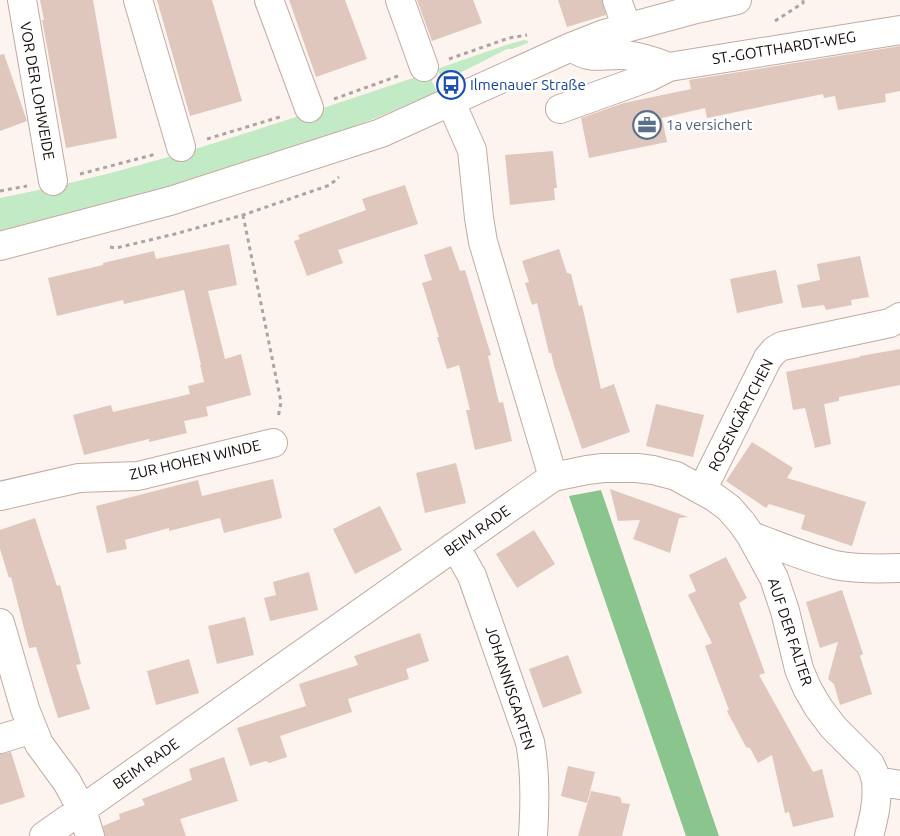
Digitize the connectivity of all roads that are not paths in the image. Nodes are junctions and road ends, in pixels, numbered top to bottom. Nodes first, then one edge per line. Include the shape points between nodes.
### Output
1 (22, 0) edge
2 (138, 0) edge
3 (269, 0) edge
4 (400, 0) edge
5 (617, 0) edge
6 (737, 0) edge
7 (627, 28) junction
8 (900, 30) edge
9 (571, 47) junction
10 (424, 67) dead end
11 (669, 67) junction
12 (450, 103) junction
13 (309, 108) dead end
14 (560, 109) dead end
15 (181, 147) dead end
16 (53, 181) dead end
17 (0, 246) edge
18 (900, 317) edge
19 (273, 443) road end
20 (553, 477) junction
21 (702, 490) junction
22 (0, 496) edge
23 (751, 536) junction
24 (453, 547) junction
25 (900, 568) edge
26 (0, 622) edge
27 (33, 729) junction
28 (0, 739) edge
29 (888, 783) edge
30 (82, 810) junction
31 (44, 836) edge
32 (90, 836) edge
33 (533, 836) edge
34 (869, 836) edge

1 - 16 street, VOR DER LOHWEIDE
2 - 15 street
3 - 13 street
4 - 10 street
5 - 7 street
6 - 7 street
7 - 9 street
8 - 11 street, ST.-GOTTHARDT-WEG
9 - 11 street, ST.-GOTTHARDT-WEG via 595,57 621,55
9 - 12 street
11 - 14 street, ST.-GOTTHARDT-WEG
12 - 17 street via 381,133 170,201
12 - 20 street via 472,150 483,242
18 - 21 street, ROSENGÄRTCHEN via 890,323 775,350 768,358
19 - 22 street, ZUR HOHEN WINDE via 138,476 79,478
20 - 21 street, AUF DER FALTER via 603,468 637,468 676,476
20 - 24 street, BEIM RADE
21 - 23 street, AUF DER FALTER via 729,508
23 - 25 street via 836,565
23 - 29 street, AUF DER FALTER via 774,578 807,688 833,727
24 - 30 street, BEIM RADE
24 - 33 street, JOHANNISGARTEN via 472,576 530,742 534,763
26 - 27 street
27 - 28 street
27 - 30 street via 39,744 67,782
29 - 34 street, AUF DER FALTER via 877,800
30 - 31 street, BEIM RADE
30 - 32 street

